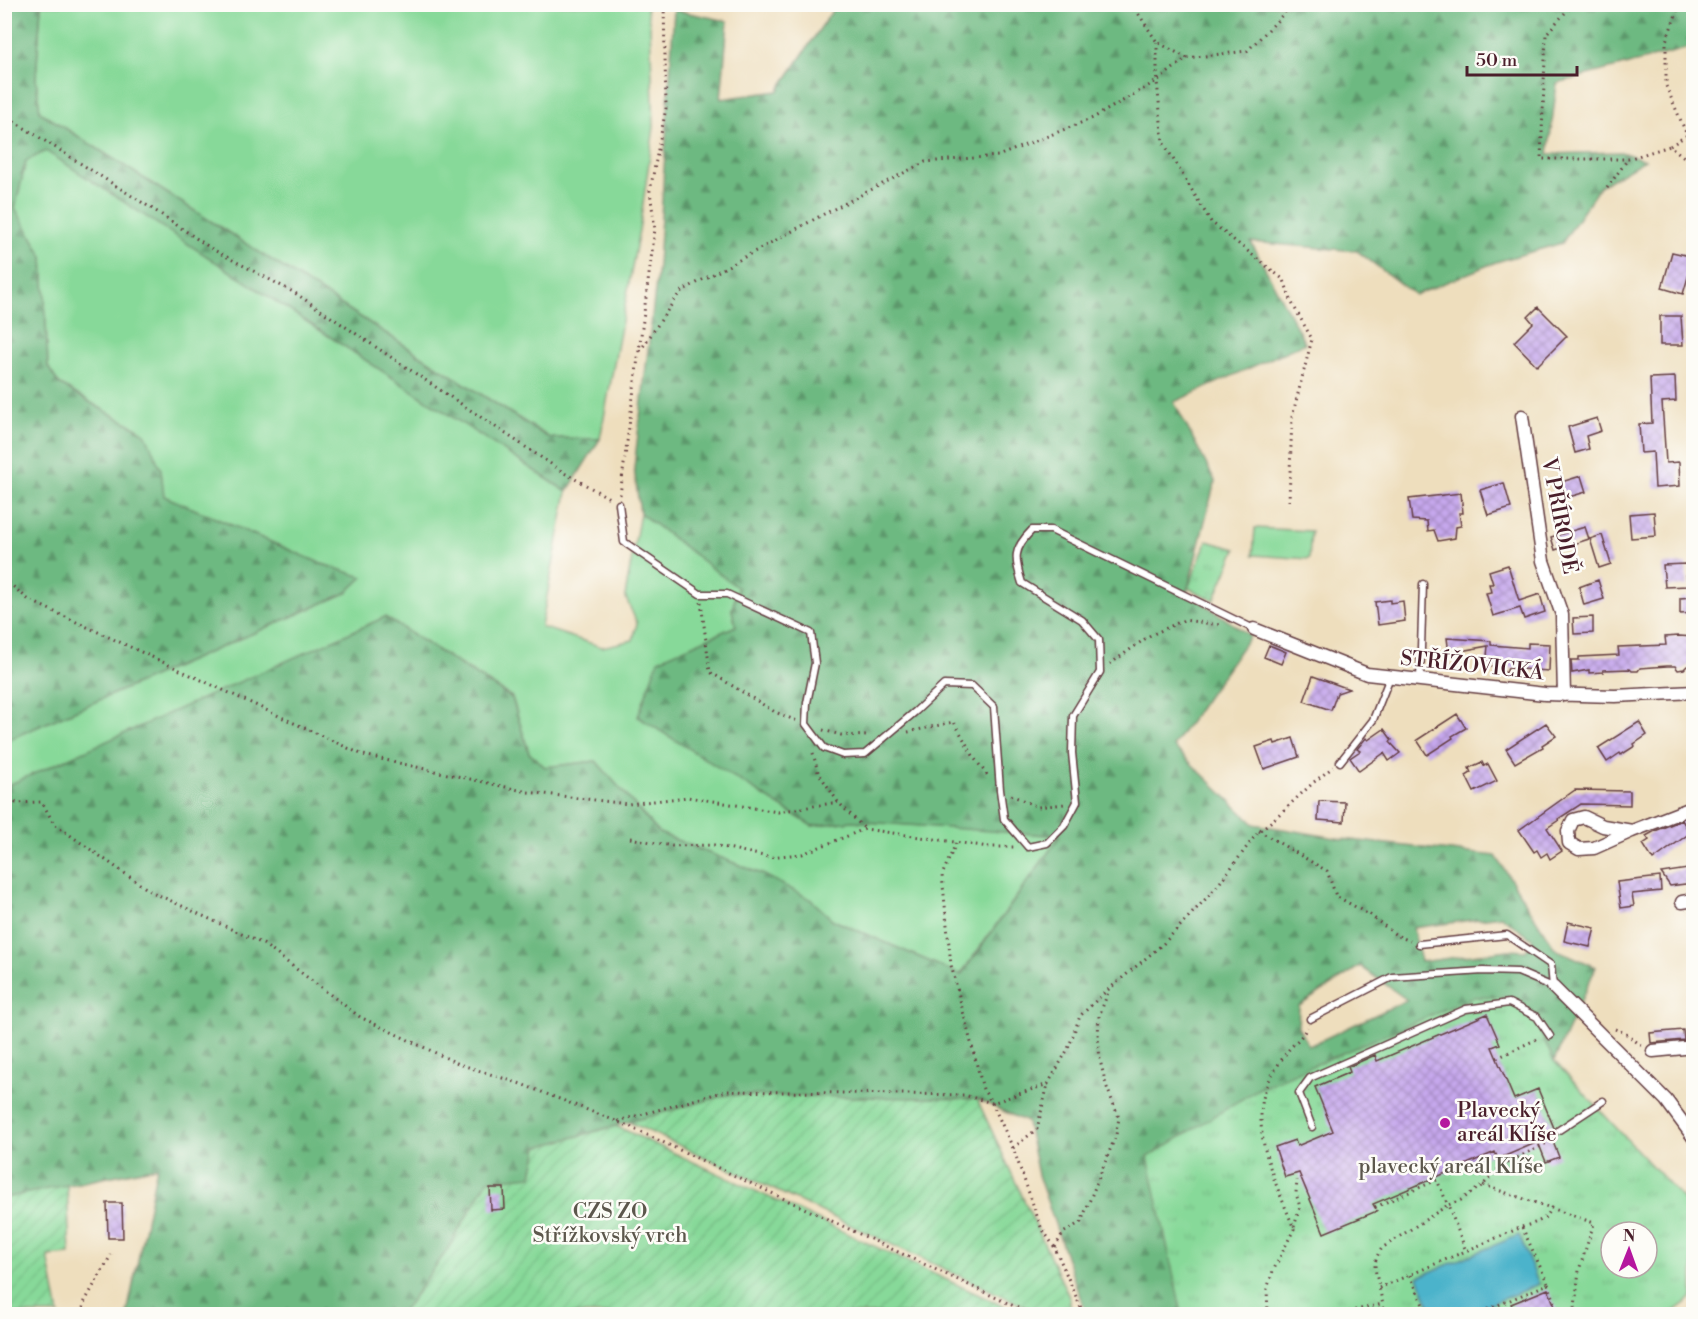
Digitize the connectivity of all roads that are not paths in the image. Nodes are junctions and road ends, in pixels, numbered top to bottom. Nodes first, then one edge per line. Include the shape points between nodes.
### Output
1 (1522, 416) dead end
2 (619, 504) road end
3 (1423, 584) dead end
4 (1254, 629) joint
5 (1390, 676) junction
6 (1419, 680) junction
7 (1694, 692) edge
8 (1564, 695) junction
9 (1340, 762) road end
10 (1694, 807) edge
11 (1632, 831) junction
12 (1419, 944) road end
13 (1553, 987) junction
14 (1310, 1019) road end
15 (1550, 1035) road end
16 (1694, 1047) edge
17 (1653, 1051) road end
18 (1603, 1101) dead end
19 (1312, 1127) dead end
20 (1559, 1130) road end
21 (1694, 1138) edge

1 - 8 street, V PŘÍRODĚ via 1543,561 1562,615
2 - 4 lane via 624,542 700,594 726,594 811,633 815,663 806,724 824,748 843,755 865,754 944,685 972,686 993,707 1004,819 1028,847 1047,843 1064,826 1077,802 1073,716 1100,672 1099,640 1082,620 1022,583 1016,563 1020,543 1032,530 1051,530
3 - 6 lane
4 - 5 street, STŘÍŽOVICKÁ via 1367,674
5 - 6 street, STŘÍŽOVICKÁ
5 - 9 lane via 1373,720
6 - 8 street, STŘÍŽOVICKÁ
7 - 8 street, STŘÍŽOVICKÁ
10 - 11 street
11 - 11 street via 1594,848 1579,849 1569,843 1568,831 1573,820 1584,817 1603,826
12 - 13 lane via 1507,934 1551,965
13 - 14 lane via 1518,972 1392,977
13 - 21 street via 1666,1100
15 - 19 lane via 1538,1017 1509,1003 1466,1009 1310,1078 1299,1093
16 - 17 street
18 - 20 lane

